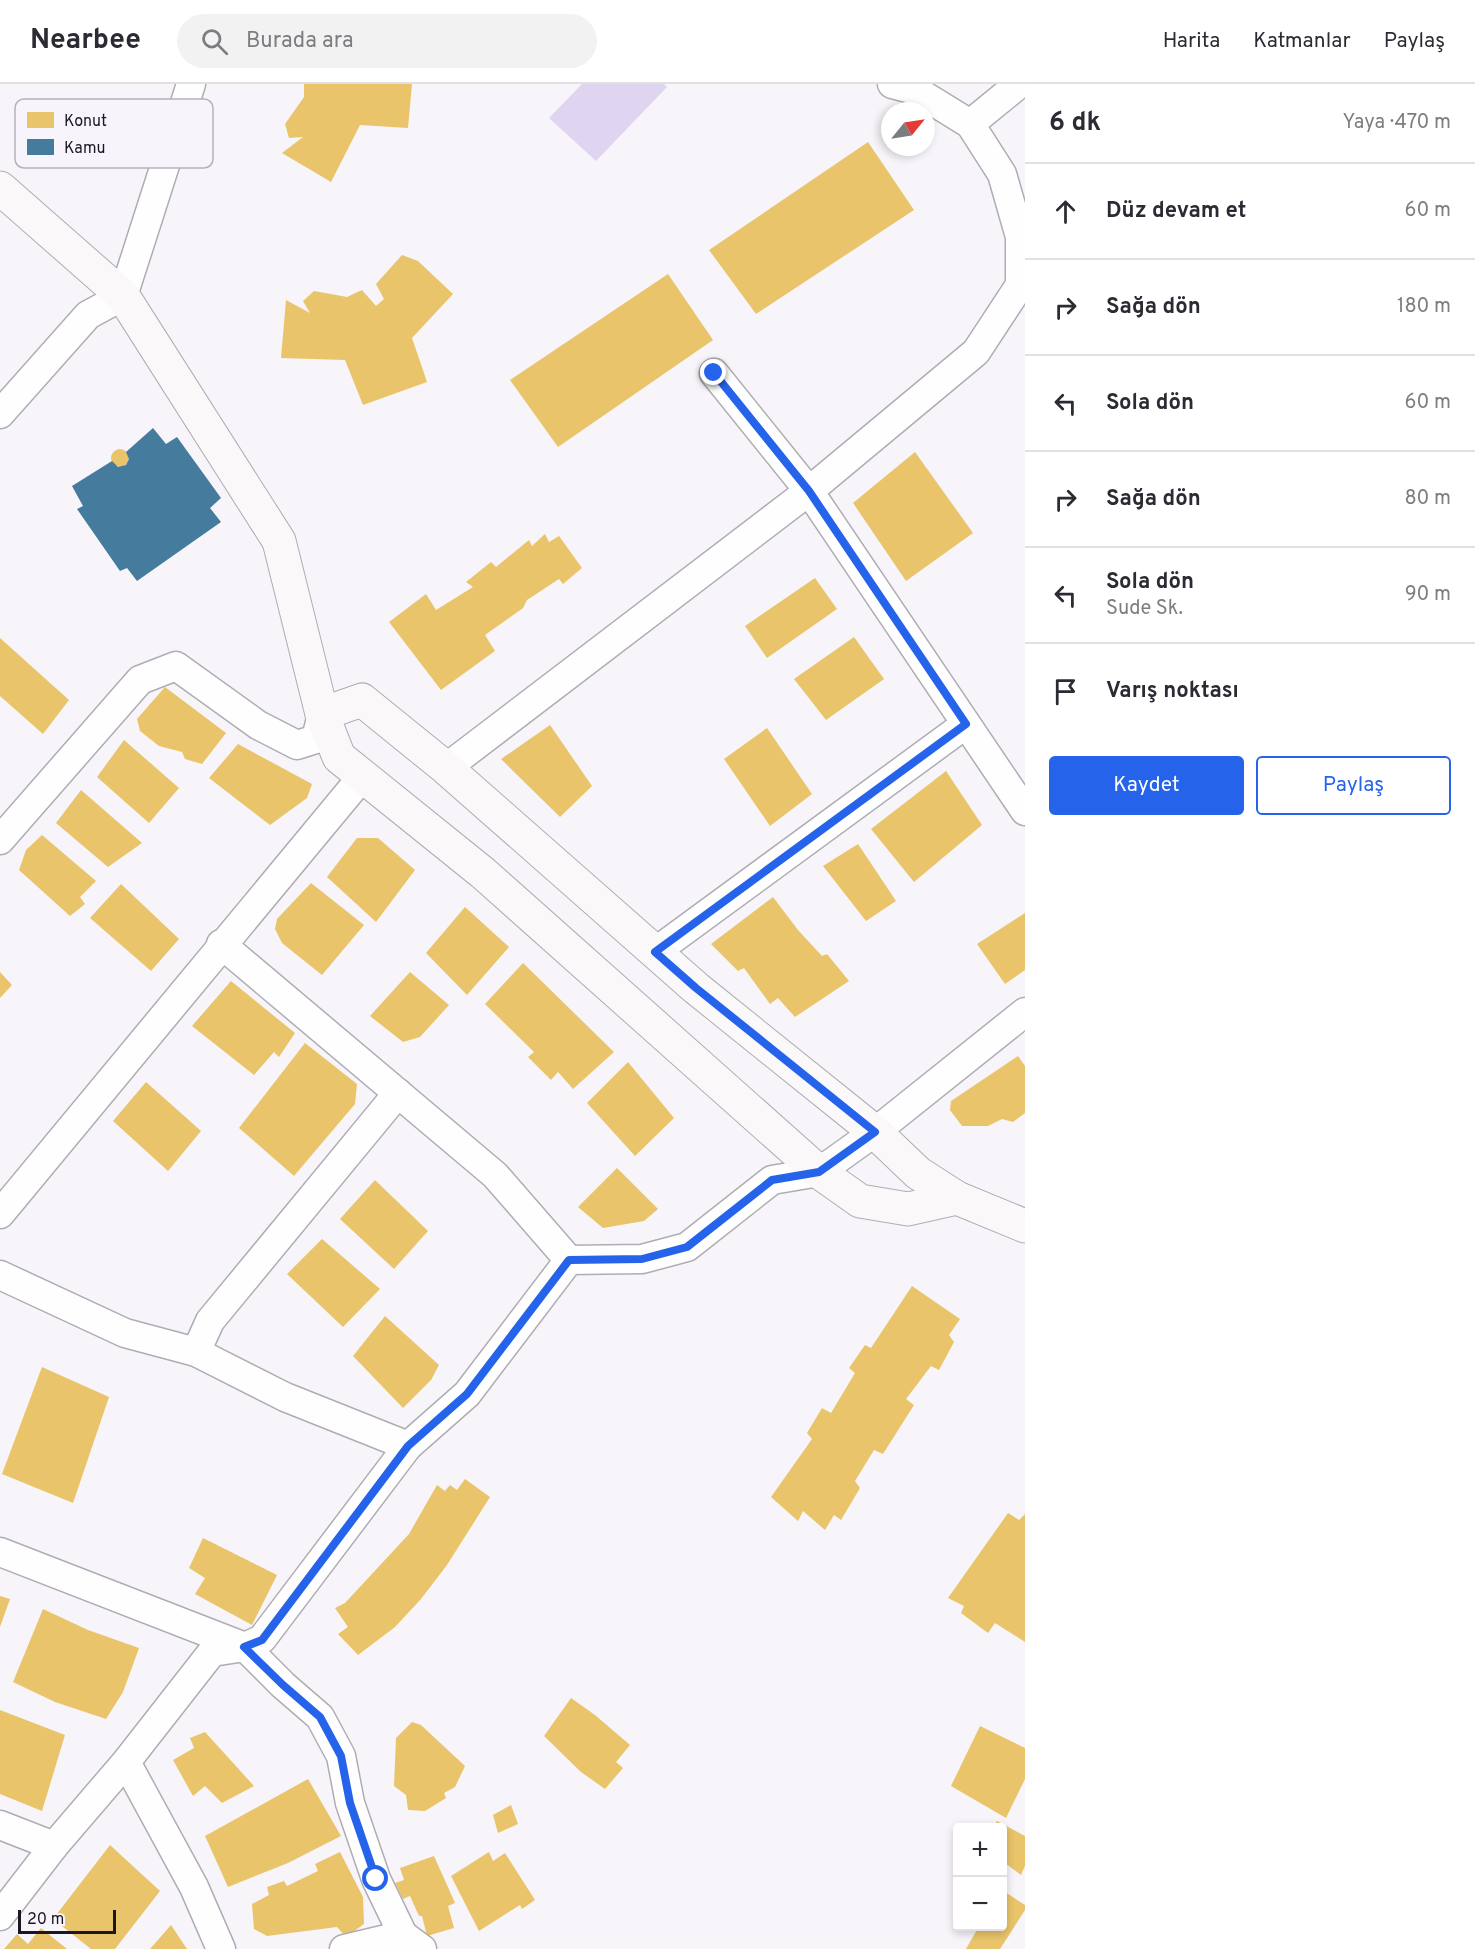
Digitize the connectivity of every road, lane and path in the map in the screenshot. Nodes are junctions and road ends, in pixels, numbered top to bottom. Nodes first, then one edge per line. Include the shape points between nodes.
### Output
1 (191, 84) edge
2 (892, 84) edge
3 (1018, 84) edge
4 (186, 99) edge
5 (970, 124) junction
6 (164, 168) edge
7 (0, 188) edge
8 (123, 296) junction
9 (714, 373) dead end
10 (0, 414) edge
11 (809, 491) junction
12 (322, 714) junction
13 (966, 724) junction
14 (446, 768) junction
15 (362, 777) junction
16 (1025, 811) edge
17 (0, 840) edge
18 (221, 944) junction
19 (655, 952) junction
20 (1025, 1012) edge
21 (398, 1093) junction
22 (875, 1132) junction
23 (819, 1172) junction
24 (957, 1198) junction
25 (0, 1214) edge
26 (1025, 1226) edge
27 (569, 1260) junction
28 (0, 1275) edge
29 (196, 1352) junction
30 (408, 1446) junction
31 (0, 1552) edge
32 (244, 1647) junction
33 (126, 1762) junction
34 (0, 1826) edge
35 (54, 1846) junction
36 (0, 1916) edge
37 (412, 1942) edge
38 (221, 1949) edge
39 (344, 1949) edge

1 - 4 street
2 - 5 street via 915,90
3 - 5 street
5 - 11 street via 1002,174 1020,237 1020,285 976,352
6 - 8 street
7 - 8 street
8 - 10 street via 88,315
8 - 12 street via 279,541
9 - 11 street
11 - 13 street
11 - 14 street
12 - 14 street via 362,700
12 - 15 street via 339,757
12 - 17 street via 316,739 297,745 258,725 176,666 140,680
13 - 16 street
13 - 19 street
14 - 19 street
15 - 18 street
15 - 23 street via 483,873
18 - 21 street
18 - 25 street
19 - 22 street
20 - 22 street
21 - 27 street via 495,1175
21 - 29 street via 210,1321
22 - 23 street
22 - 24 street via 918,1173
23 - 24 street via 860,1201 908,1209
23 - 27 street via 772,1180 687,1247 642,1259
24 - 26 street
27 - 30 street via 467,1394
28 - 29 street via 125,1333
29 - 30 street via 285,1397
30 - 32 street via 262,1640
31 - 32 street
32 - 33 street via 212,1652
32 - 37 street via 320,1717 341,1756 350,1803 376,1879
33 - 35 street
33 - 38 street via 194,1887
34 - 35 street
35 - 36 street
37 - 39 street

